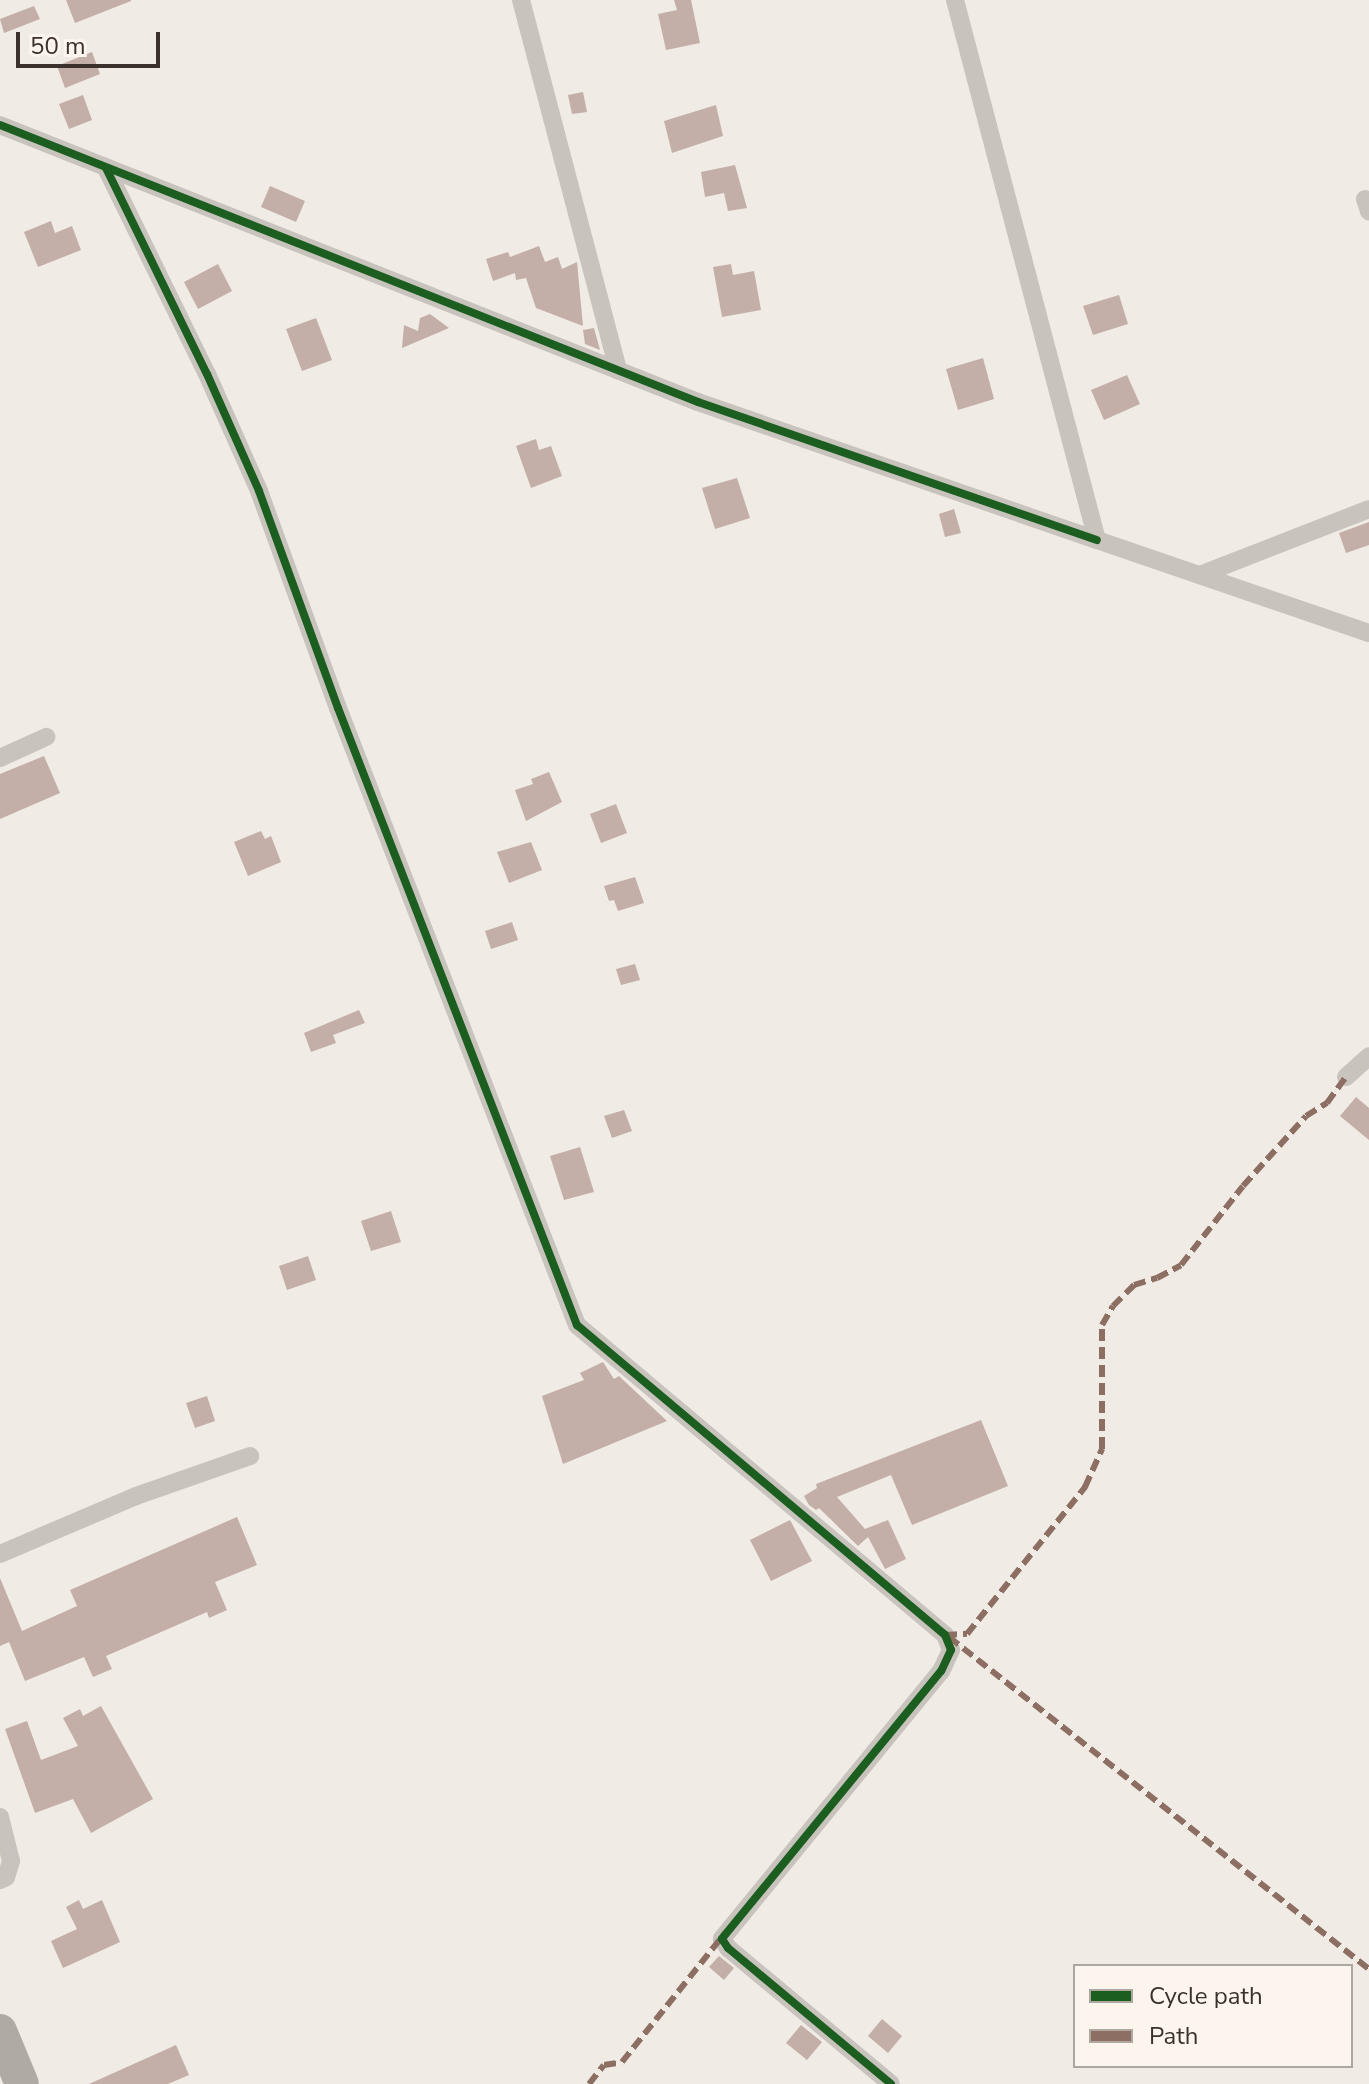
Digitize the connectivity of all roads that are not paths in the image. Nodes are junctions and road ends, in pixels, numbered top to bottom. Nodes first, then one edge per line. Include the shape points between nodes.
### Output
1 (521, 0) edge
2 (955, 0) edge
3 (0, 125) edge
4 (106, 168) junction
5 (618, 371) junction
6 (1369, 509) edge
7 (1097, 540) junction
8 (1200, 575) junction
9 (1369, 633) edge
10 (46, 737) dead end
11 (0, 758) edge
12 (1369, 1056) edge
13 (1346, 1077) dead end
14 (250, 1456) dead end
15 (0, 1554) edge
16 (0, 1817) edge
17 (0, 1880) edge
18 (0, 2031) edge
19 (22, 2084) edge
20 (891, 2084) edge

1 - 5 street
2 - 7 street
3 - 4 street
4 - 5 street
4 - 20 street via 259,491 577,1325 945,1635 951,1650 941,1671 722,1939
5 - 7 street
6 - 8 street
7 - 8 street
8 - 9 street
10 - 11 street
12 - 13 street
14 - 15 street via 136,1496
16 - 17 street via 11,1861
18 - 19 highway

